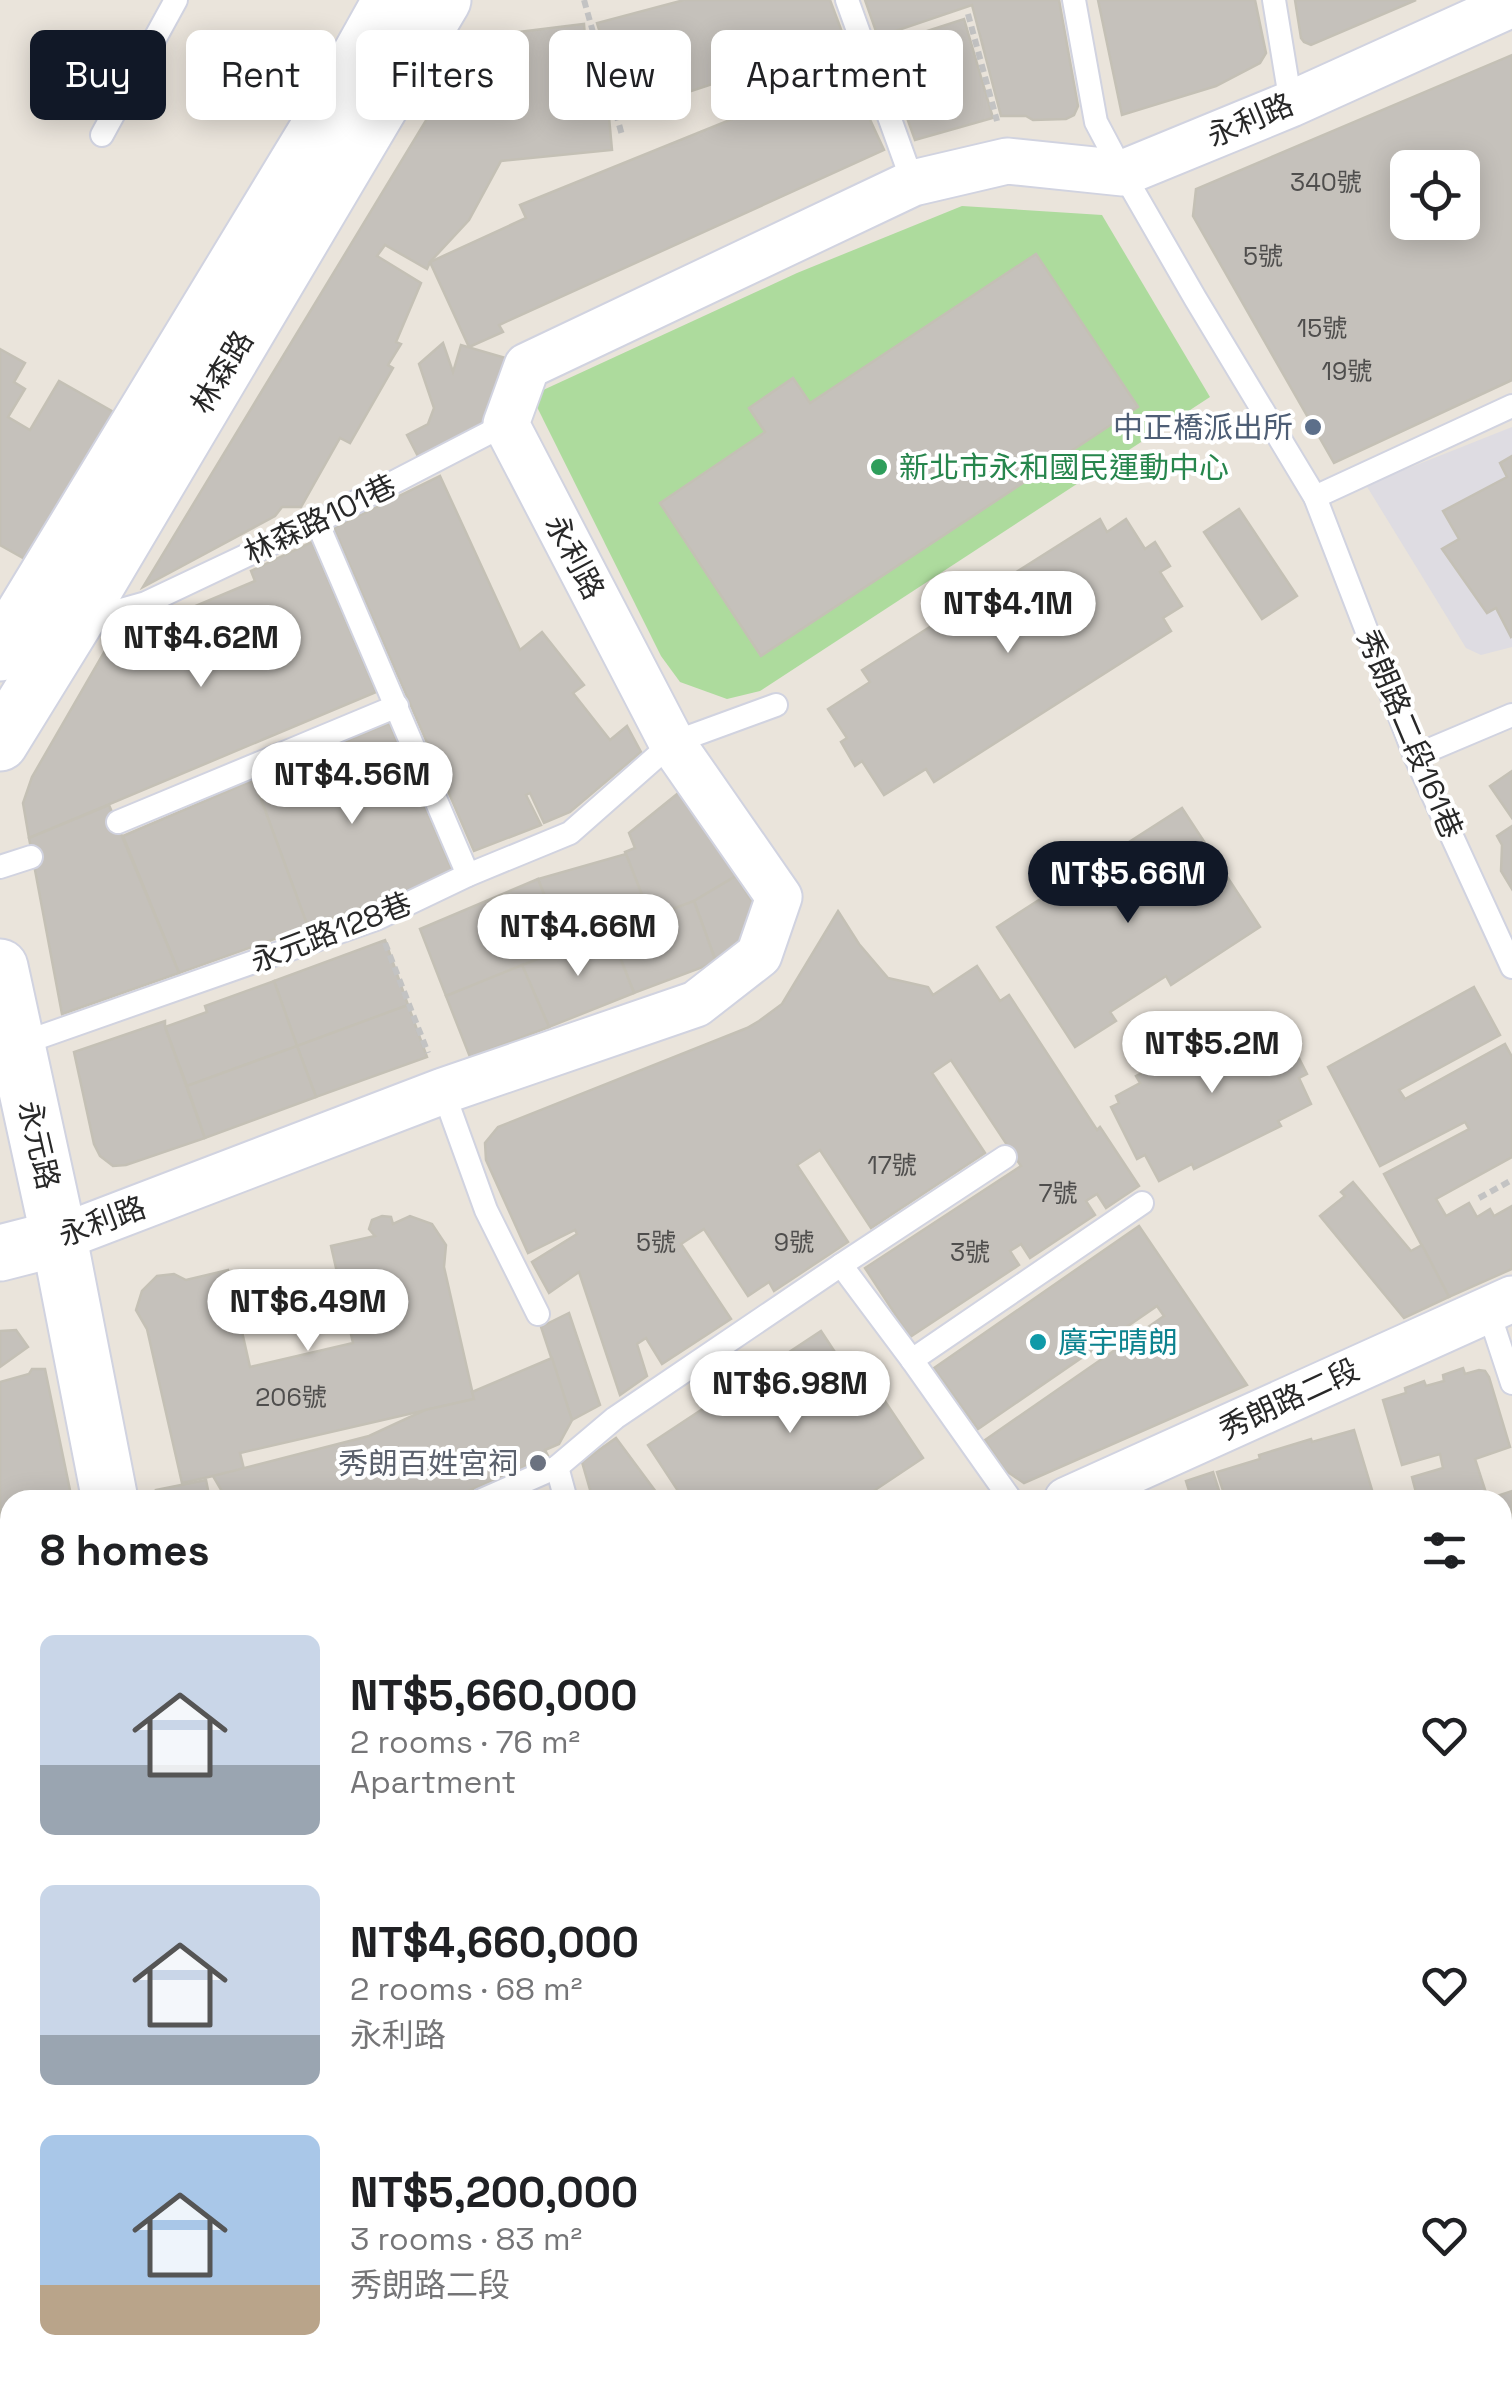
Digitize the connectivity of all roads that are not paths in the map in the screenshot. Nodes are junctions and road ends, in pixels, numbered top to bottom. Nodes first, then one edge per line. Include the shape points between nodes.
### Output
1 (176, 0) edge
2 (391, 0) edge
3 (442, 0) edge
4 (847, 0) edge
5 (1074, 0) edge
6 (1274, 0) edge
7 (1512, 4) edge
8 (1290, 104) junction
9 (102, 135) dead end
10 (1123, 173) junction
11 (913, 183) junction
12 (1512, 406) edge
13 (506, 424) junction
14 (1315, 496) junction
15 (317, 522) junction
16 (74, 623) junction
17 (0, 653) edge
18 (776, 705) dead end
19 (397, 706) junction
20 (1512, 715) edge
21 (0, 742) edge
22 (672, 743) junction
23 (1415, 756) junction
24 (118, 822) dead end
25 (31, 857) dead end
26 (0, 867) edge
27 (468, 876) junction
28 (0, 968) edge
29 (1512, 968) edge
30 (17, 1045) junction
31 (442, 1091) junction
32 (1005, 1157) dead end
33 (1142, 1203) dead end
34 (60, 1238) junction
35 (0, 1253) edge
36 (841, 1264) junction
37 (1500, 1304) edge
38 (538, 1314) dead end
39 (912, 1360) junction
40 (1512, 1383) edge
41 (558, 1467) junction
42 (108, 1490) edge
43 (505, 1490) edge
44 (564, 1490) edge
45 (1003, 1490) edge
46 (1092, 1490) edge

1 - 9 lane
2 - 17 street, 林森路
3 - 16 street, 林森路
4 - 11 lane
5 - 10 lane, 秀朗路二段161巷 via 1096,122
6 - 8 lane
7 - 8 street, 永利路
8 - 10 street, 永利路
10 - 11 street, 永利路 via 1007,161
10 - 14 lane, 秀朗路二段161巷
11 - 13 street, 永利路 via 527,366
12 - 14 lane
13 - 15 lane, 林森路101巷
13 - 22 street, 永利路
14 - 23 lane, 秀朗路二段161巷
15 - 16 lane, 林森路101巷 via 146,603
15 - 19 lane
16 - 21 street, 林森路
18 - 22 lane
19 - 24 lane
19 - 27 lane
20 - 23 lane
22 - 27 lane, 永元路128巷 via 570,833
22 - 31 street, 永利路 via 778,898 759,956 696,1004
23 - 29 lane, 秀朗路二段161巷
25 - 26 lane
27 - 30 lane, 永元路128巷 via 376,918
28 - 30 street, 永元路
30 - 34 street, 永元路
31 - 34 street, 永利路
31 - 38 lane via 486,1210
32 - 36 lane
33 - 39 lane
34 - 35 street, 永利路
34 - 42 street, 永元路
36 - 39 lane
36 - 41 lane via 615,1418
37 - 40 lane
37 - 46 street, 秀朗路二段
39 - 45 lane
41 - 43 lane
41 - 44 lane

